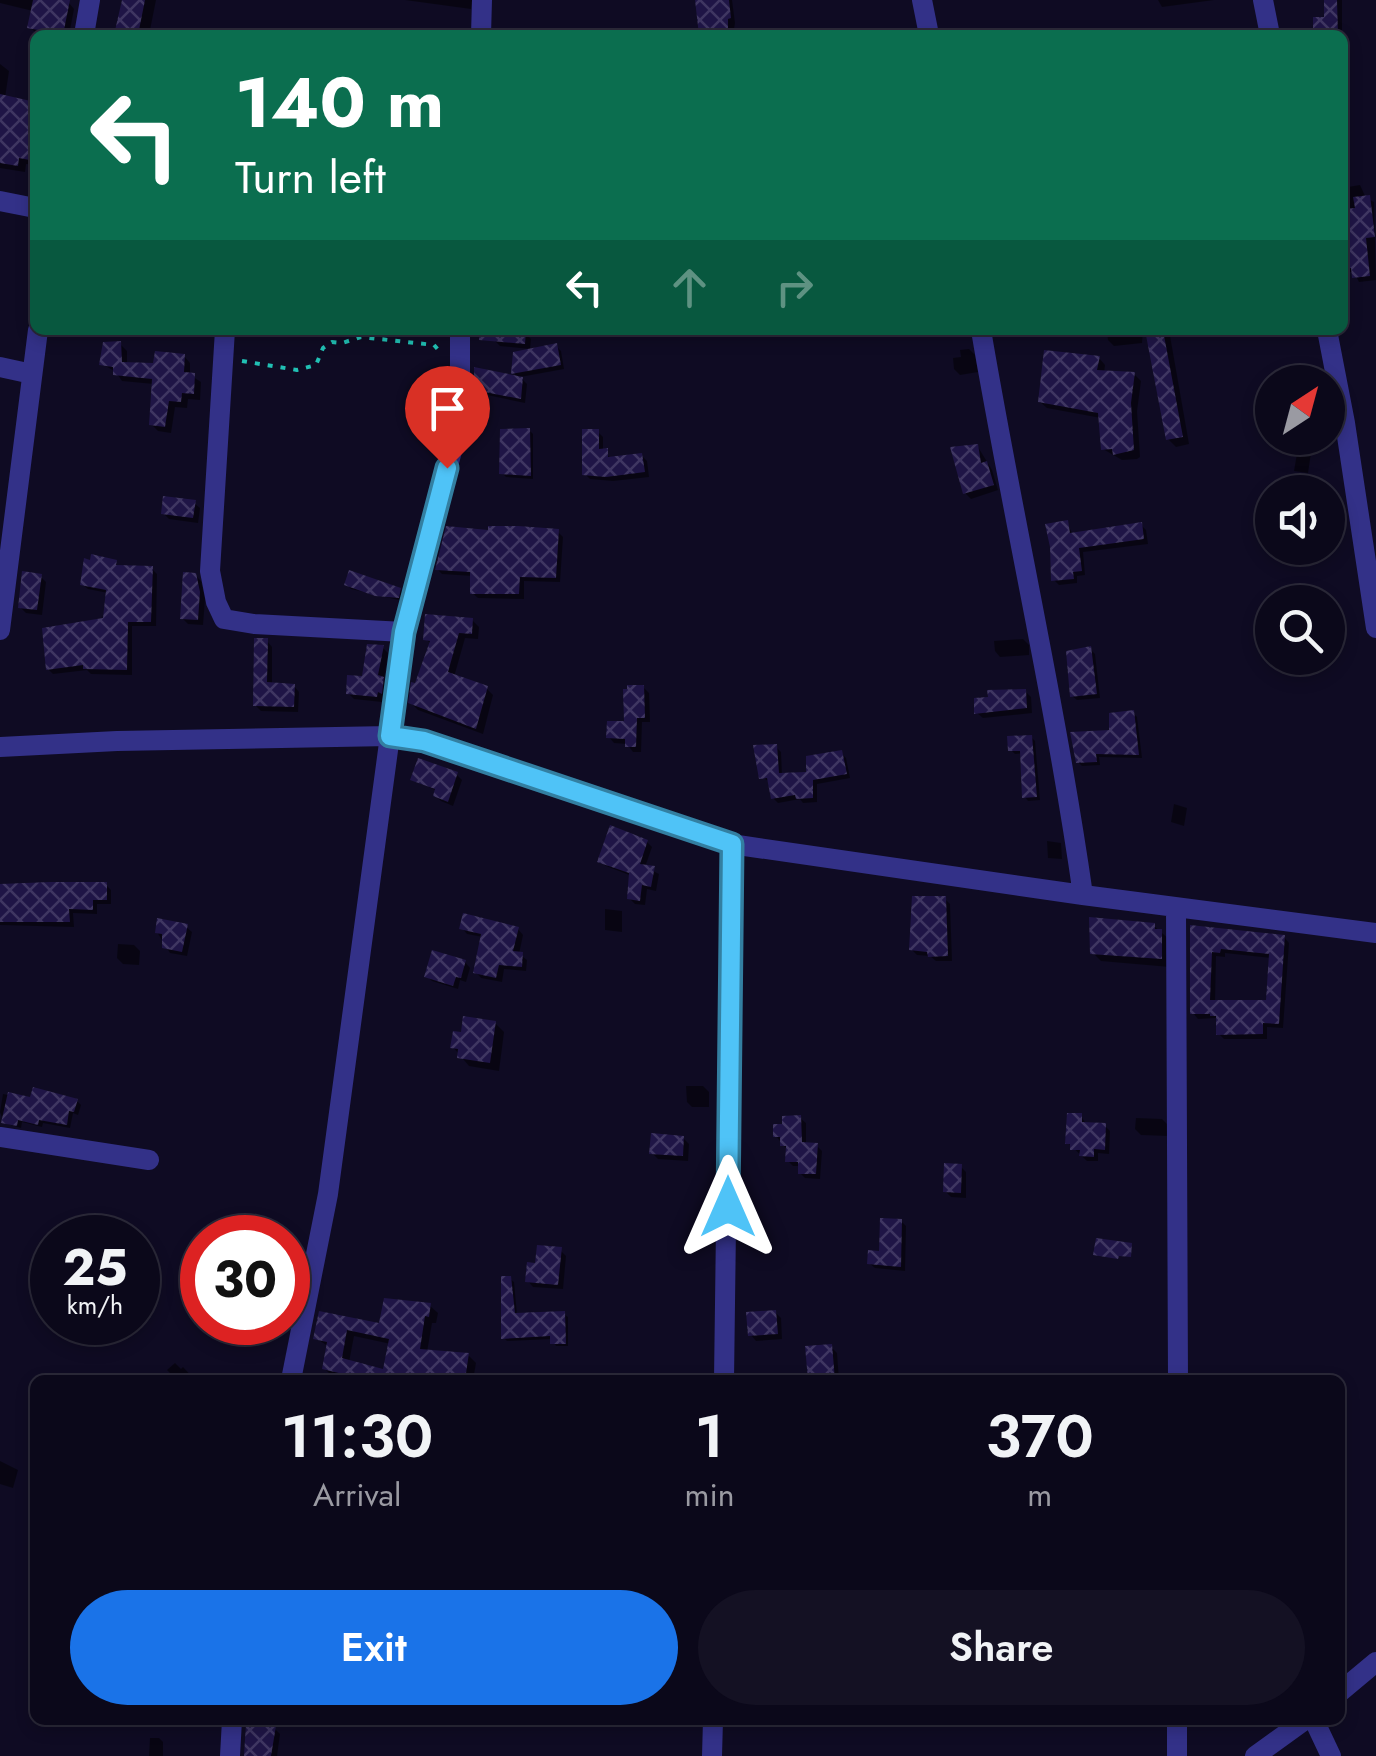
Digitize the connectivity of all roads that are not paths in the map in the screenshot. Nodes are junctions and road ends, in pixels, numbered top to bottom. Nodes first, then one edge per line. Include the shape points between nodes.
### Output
1 (90, 0) edge
2 (482, 0) edge
3 (922, 0) edge
4 (1264, 0) edge
5 (85, 30) edge
6 (481, 30) edge
7 (928, 30) edge
8 (1269, 30) edge
9 (0, 202) edge
10 (30, 207) edge
11 (37, 335) edge
12 (225, 335) edge
13 (460, 335) edge
14 (982, 335) edge
15 (1328, 335) edge
16 (0, 367) edge
17 (32, 374) junction
18 (1376, 628) edge
19 (0, 630) edge
20 (404, 632) junction
21 (390, 736) junction
22 (0, 747) edge
23 (732, 844) junction
24 (1082, 896) junction
25 (1176, 908) junction
26 (1376, 933) edge
27 (0, 1137) edge
28 (149, 1160) dead end
29 (292, 1375) edge
30 (724, 1375) edge
31 (1178, 1375) edge
32 (1376, 1662) edge
33 (1345, 1688) edge
34 (232, 1725) edge
35 (713, 1725) edge
36 (1177, 1725) edge
37 (1298, 1725) edge
38 (1316, 1725) edge
39 (230, 1756) edge
40 (712, 1756) edge
41 (1177, 1756) edge
42 (1255, 1756) edge
43 (1331, 1756) edge

1 - 5 street
2 - 6 street
3 - 7 street
4 - 8 street
9 - 10 street
11 - 17 street
12 - 20 street via 210,571 224,619
13 - 20 street via 456,436
14 - 24 street via 1065,771
15 - 18 street
16 - 17 street
17 - 19 street
20 - 21 street
21 - 22 street
21 - 23 street via 424,741
21 - 29 street via 328,1194
23 - 24 street
23 - 30 street
24 - 25 street
25 - 26 street
25 - 31 street
27 - 28 street
32 - 33 street
34 - 39 street
35 - 40 street
36 - 41 street
37 - 42 street
38 - 43 street

